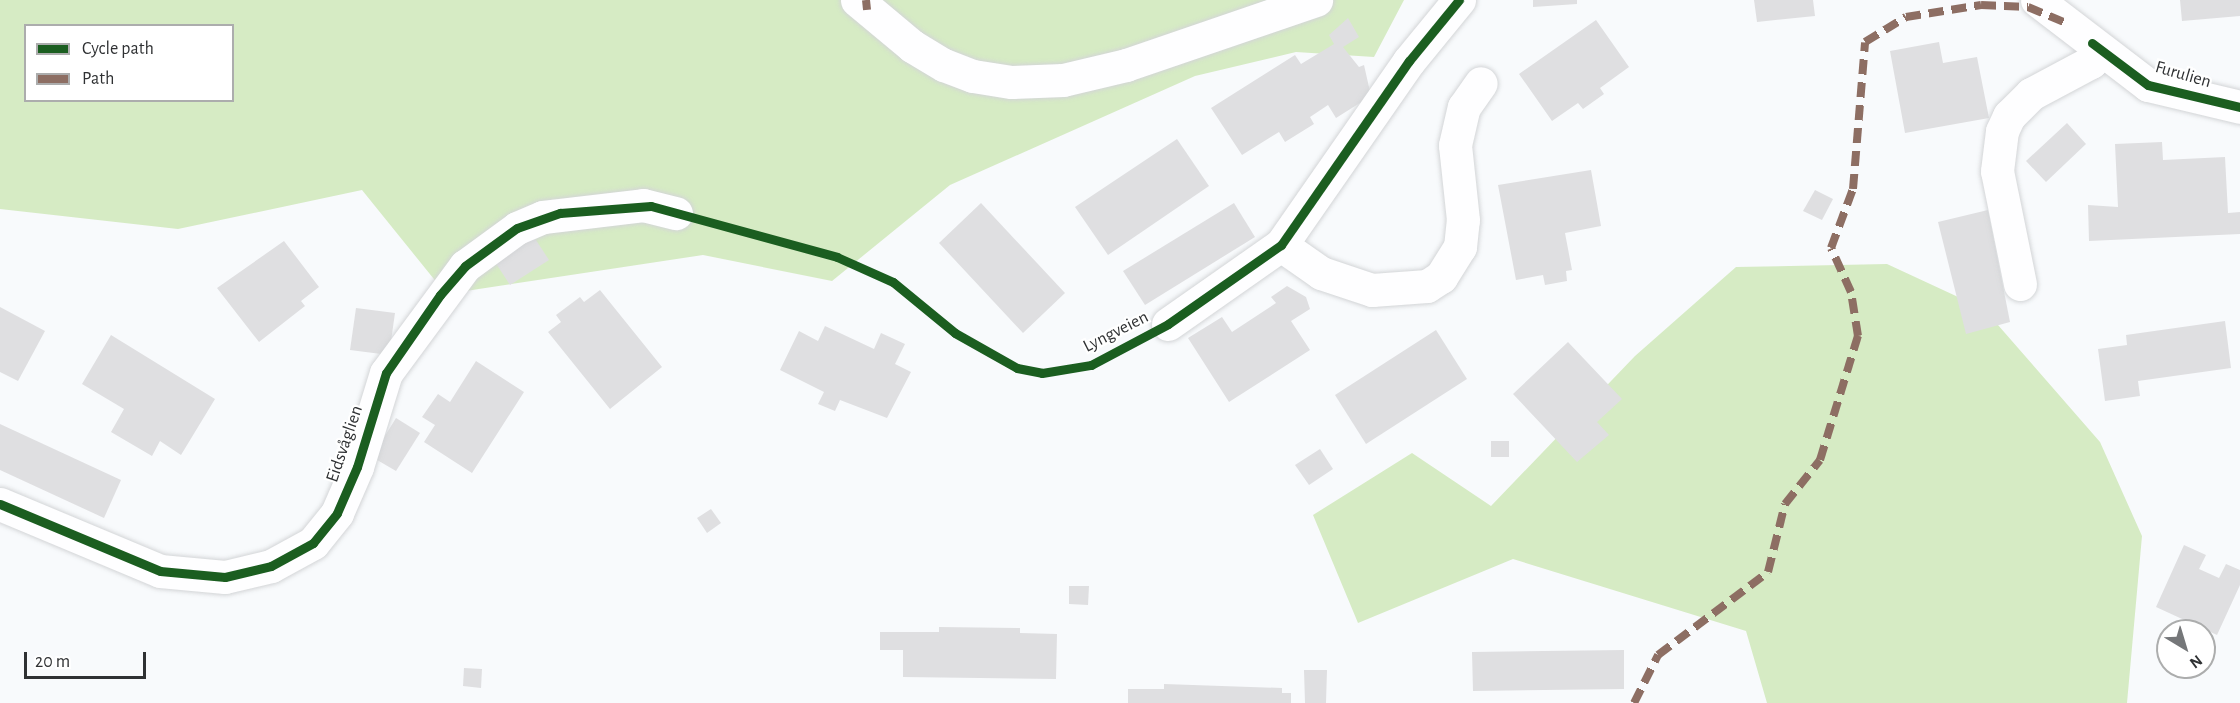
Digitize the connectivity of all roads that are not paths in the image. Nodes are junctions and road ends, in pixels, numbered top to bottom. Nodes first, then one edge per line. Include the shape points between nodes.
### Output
1 (857, 0) edge
2 (1316, 0) edge
3 (1459, 0) edge
4 (2037, 0) edge
5 (2096, 48) junction
6 (1481, 83) dead end
7 (2240, 107) edge
8 (676, 213) dead end
9 (1281, 245) junction
10 (2020, 284) dead end
11 (1168, 324) dead end
12 (0, 504) edge

1 - 2 street via 912,46 944,65 973,76 1012,82 1063,80 1126,65
3 - 9 street, Lyngveien via 1402,70
4 - 5 street, Furulien
5 - 7 street, Furulien via 2148,85
5 - 10 street via 2091,62 2031,94 2009,116 2002,131 1997,171
6 - 9 street via 1464,107 1455,145 1462,229 1460,247 1441,277 1427,286 1372,290 1321,273
8 - 12 street, Eidsvåglien via 643,205 543,217 517,228 465,266 386,374 357,467 337,513 314,543 271,566 225,577 160,571
9 - 11 street, Lyngveien

